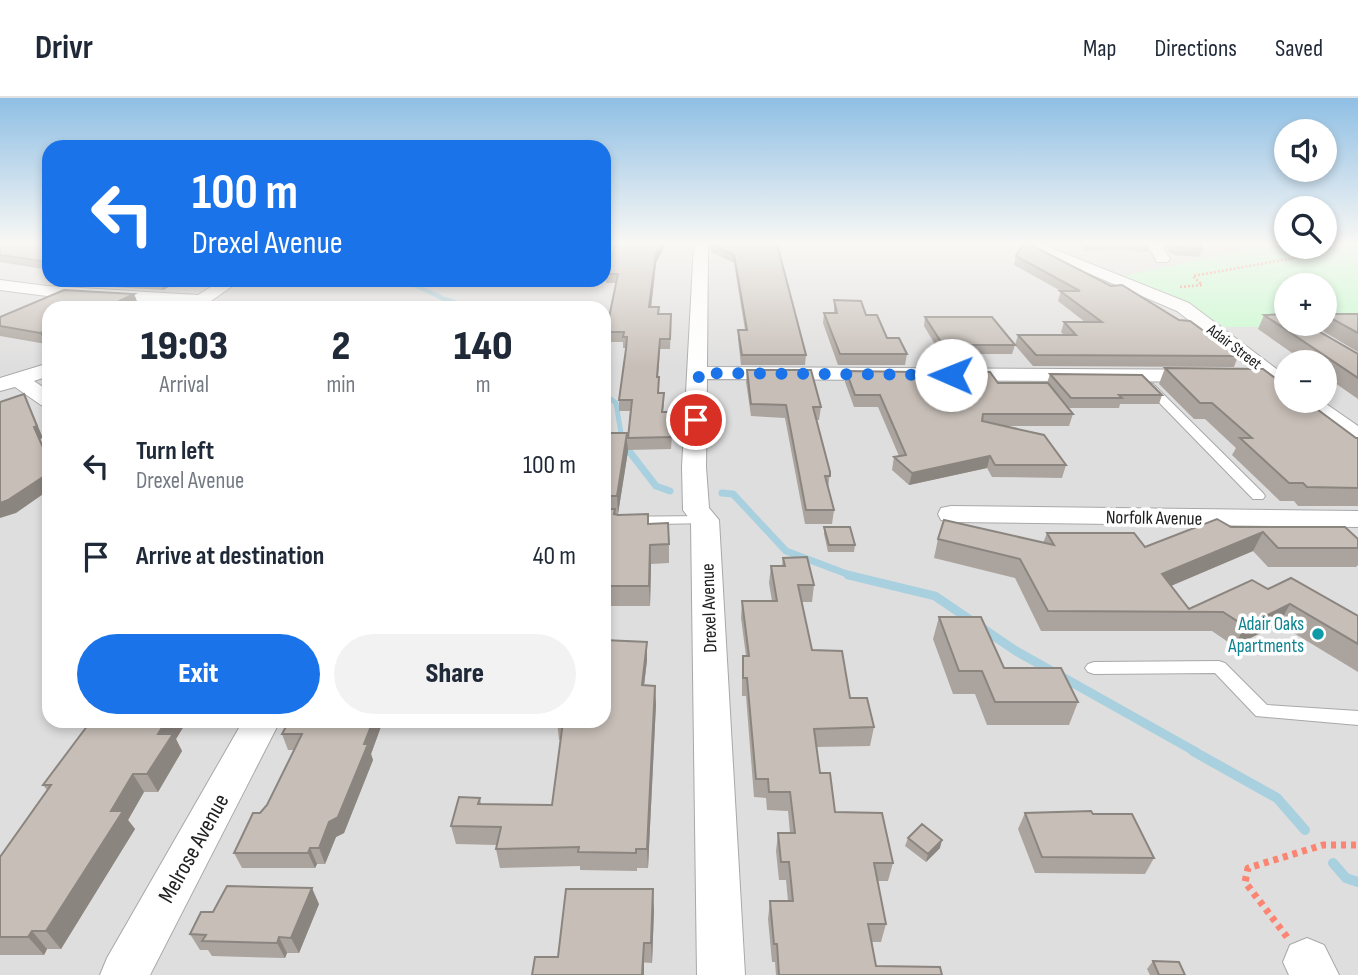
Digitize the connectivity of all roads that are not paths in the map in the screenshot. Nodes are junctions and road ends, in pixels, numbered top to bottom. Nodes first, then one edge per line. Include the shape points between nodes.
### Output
1 (0, 285) edge
2 (700, 285) edge
3 (1128, 285) edge
4 (222, 287) edge
5 (161, 301) edge
6 (200, 301) edge
7 (42, 371) edge
8 (1274, 372) edge
9 (699, 373) junction
10 (1274, 374) edge
11 (1142, 377) junction
12 (9, 382) edge
13 (42, 397) edge
14 (1325, 413) edge
15 (1358, 437) edge
16 (1258, 496) dead end
17 (951, 514) dead end
18 (1358, 519) edge
19 (705, 520) junction
20 (611, 521) edge
21 (1094, 668) dead end
22 (1358, 718) edge
23 (258, 728) edge
24 (124, 975) edge
25 (721, 975) edge

1 - 5 street
2 - 9 street, Drexel Avenue
3 - 8 street, Adair Street via 1183,307
4 - 6 street
7 - 12 street
9 - 11 street
9 - 19 street, Drexel Avenue via 694,467 696,510
10 - 11 street
11 - 16 lane
12 - 13 street
14 - 15 street
17 - 18 street, Norfolk Avenue
19 - 20 lane
19 - 25 street, Drexel Avenue
21 - 22 lane via 1219,667 1262,711
23 - 24 street, Melrose Avenue

